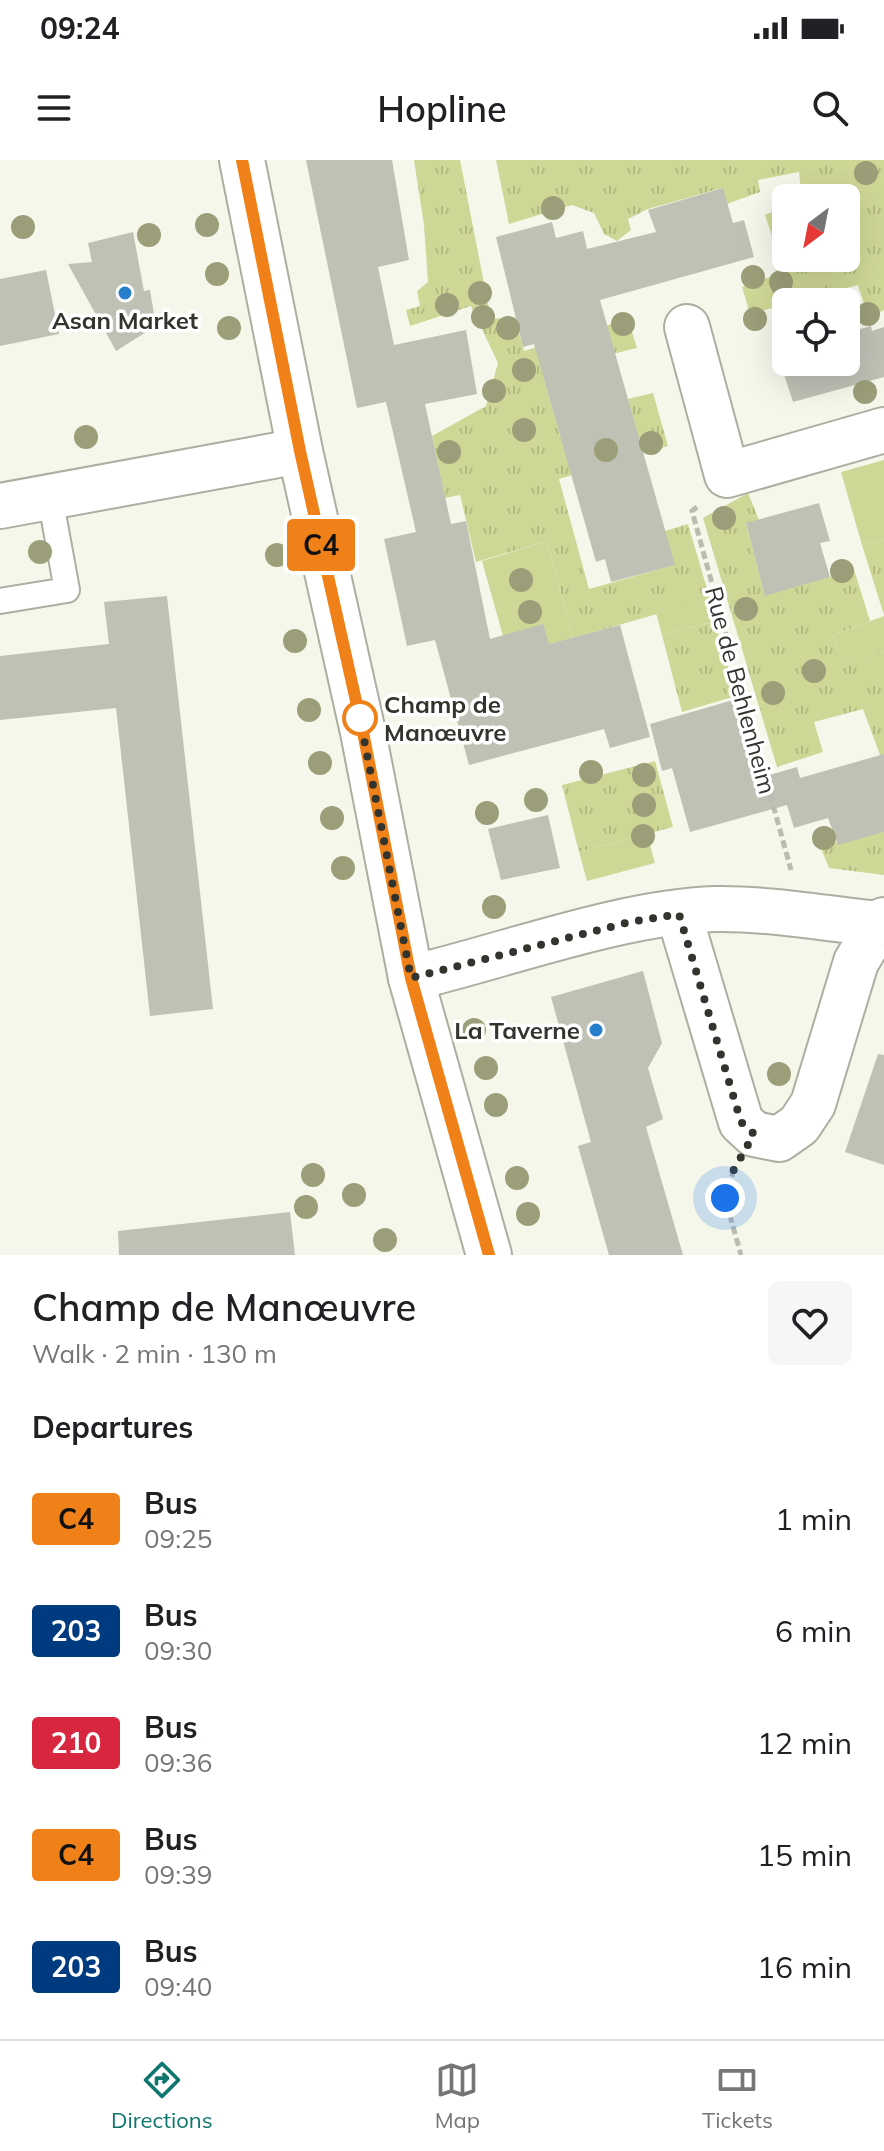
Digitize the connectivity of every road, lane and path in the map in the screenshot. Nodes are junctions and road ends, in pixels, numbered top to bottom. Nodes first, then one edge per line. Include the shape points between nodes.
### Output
1 (242, 160) edge
2 (687, 327) dead end
3 (884, 430) edge
4 (300, 451) junction
5 (727, 475) junction
6 (50, 497) junction
7 (0, 506) edge
8 (0, 601) edge
9 (679, 914) junction
10 (803, 917) junction
11 (882, 922) edge
12 (411, 978) junction
13 (754, 1134) junction
14 (489, 1255) edge
15 (741, 1255) edge

1 - 4 street
2 - 5 street
3 - 5 street
4 - 6 street
4 - 12 street
5 - 10 path, Rue de Behlenheim via 692,511
6 - 7 street
6 - 8 lane via 67,590
9 - 10 street via 716,909
9 - 12 street
9 - 13 street via 741,1122
10 - 11 street
11 - 13 street via 856,962 813,1104 799,1125 779,1139
12 - 14 street
13 - 15 path via 725,1198

